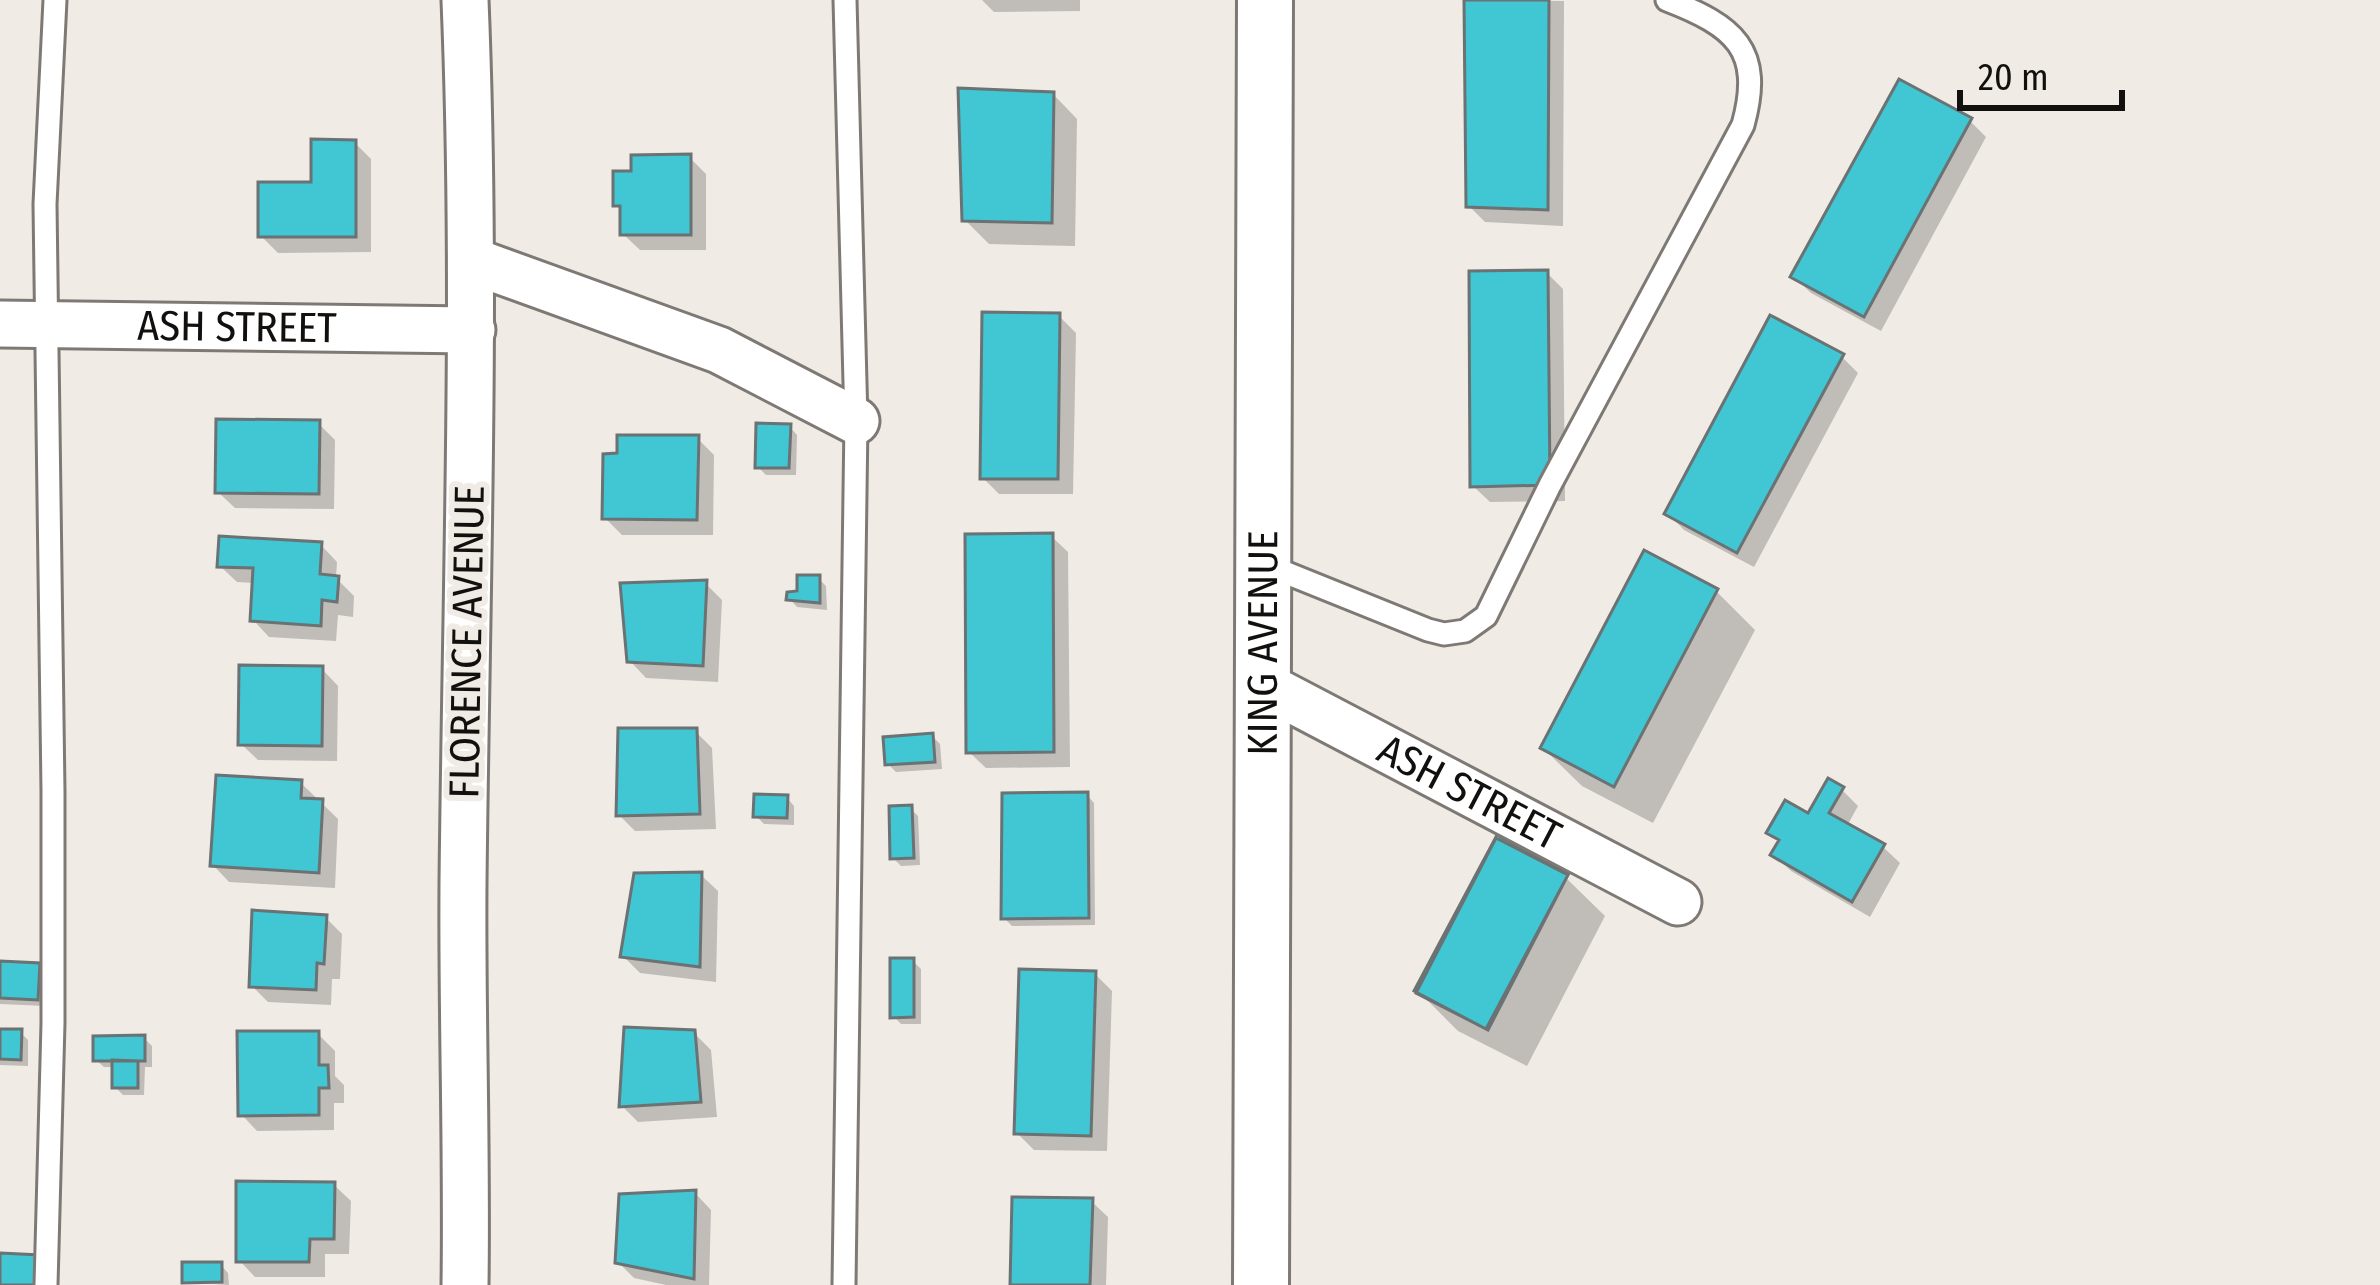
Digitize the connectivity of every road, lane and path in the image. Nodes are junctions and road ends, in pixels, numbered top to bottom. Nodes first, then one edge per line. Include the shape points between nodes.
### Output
1 (55, 0) edge
2 (465, 0) edge
3 (845, 0) edge
4 (1265, 0) edge
5 (1667, 0) edge
6 (473, 261) junction
7 (47, 323) junction
8 (0, 324) edge
9 (472, 330) junction
10 (856, 421) junction
11 (1263, 564) junction
12 (1262, 684) junction
13 (1678, 902) dead end
14 (46, 1285) edge
15 (465, 1285) edge
16 (844, 1285) edge
17 (1261, 1285) edge

1 - 7 lane
2 - 6 street, FLORENCE AVENUE
3 - 10 lane
4 - 11 street, KING AVENUE
5 - 11 lane via 1712,17 1736,39 1752,94 1744,125 1486,616 1444,634
6 - 9 street, FLORENCE AVENUE
6 - 10 street via 718,350
7 - 8 street, ASH STREET
7 - 9 street, ASH STREET
7 - 14 lane via 53,1023
9 - 15 street, FLORENCE AVENUE
10 - 16 lane
11 - 12 street, KING AVENUE
12 - 13 street, ASH STREET
12 - 17 street, KING AVENUE

